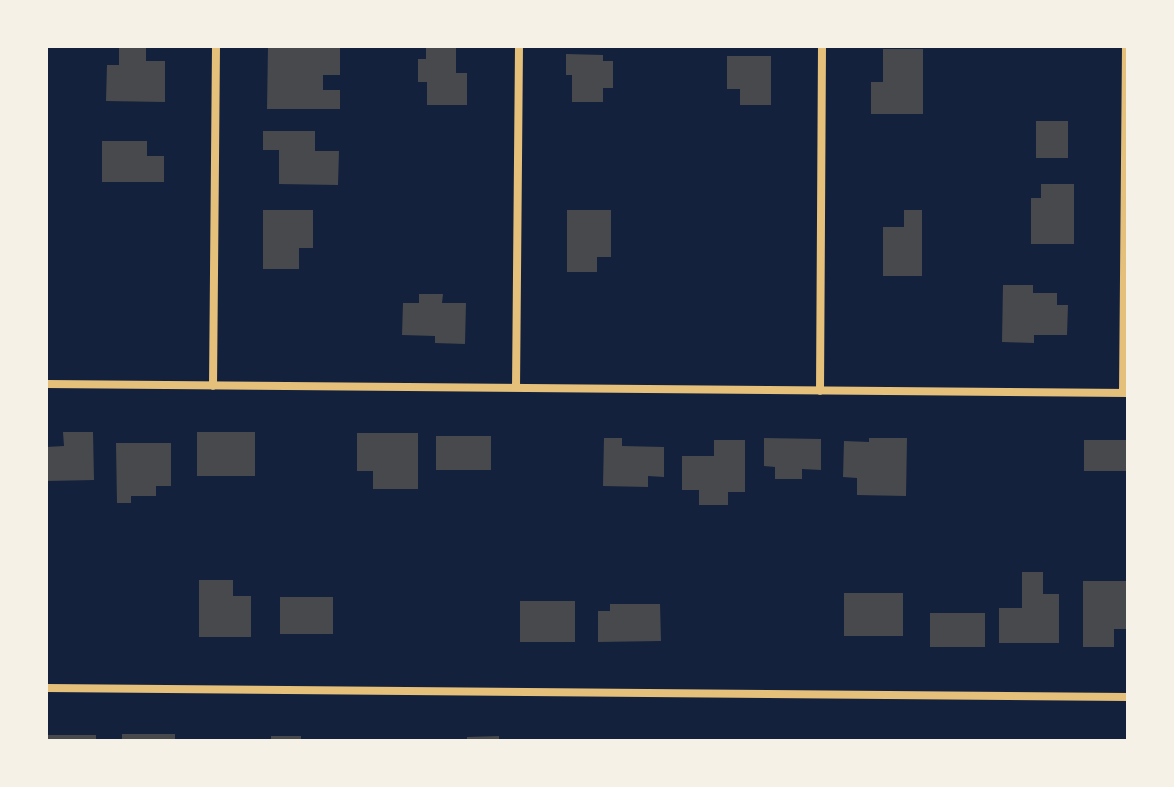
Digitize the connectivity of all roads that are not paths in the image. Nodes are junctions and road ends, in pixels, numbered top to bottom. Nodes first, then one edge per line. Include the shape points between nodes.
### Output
1 (216, 46) edge
2 (519, 46) edge
3 (822, 46) edge
4 (1126, 46) edge
5 (46, 384) edge
6 (213, 386) junction
7 (516, 388) junction
8 (820, 391) junction
9 (1126, 393) edge
10 (46, 688) edge
11 (1128, 697) edge

1 - 6 street
2 - 7 street
3 - 8 street
4 - 9 street
5 - 6 street
6 - 7 street
7 - 8 street
8 - 9 street
10 - 11 street

